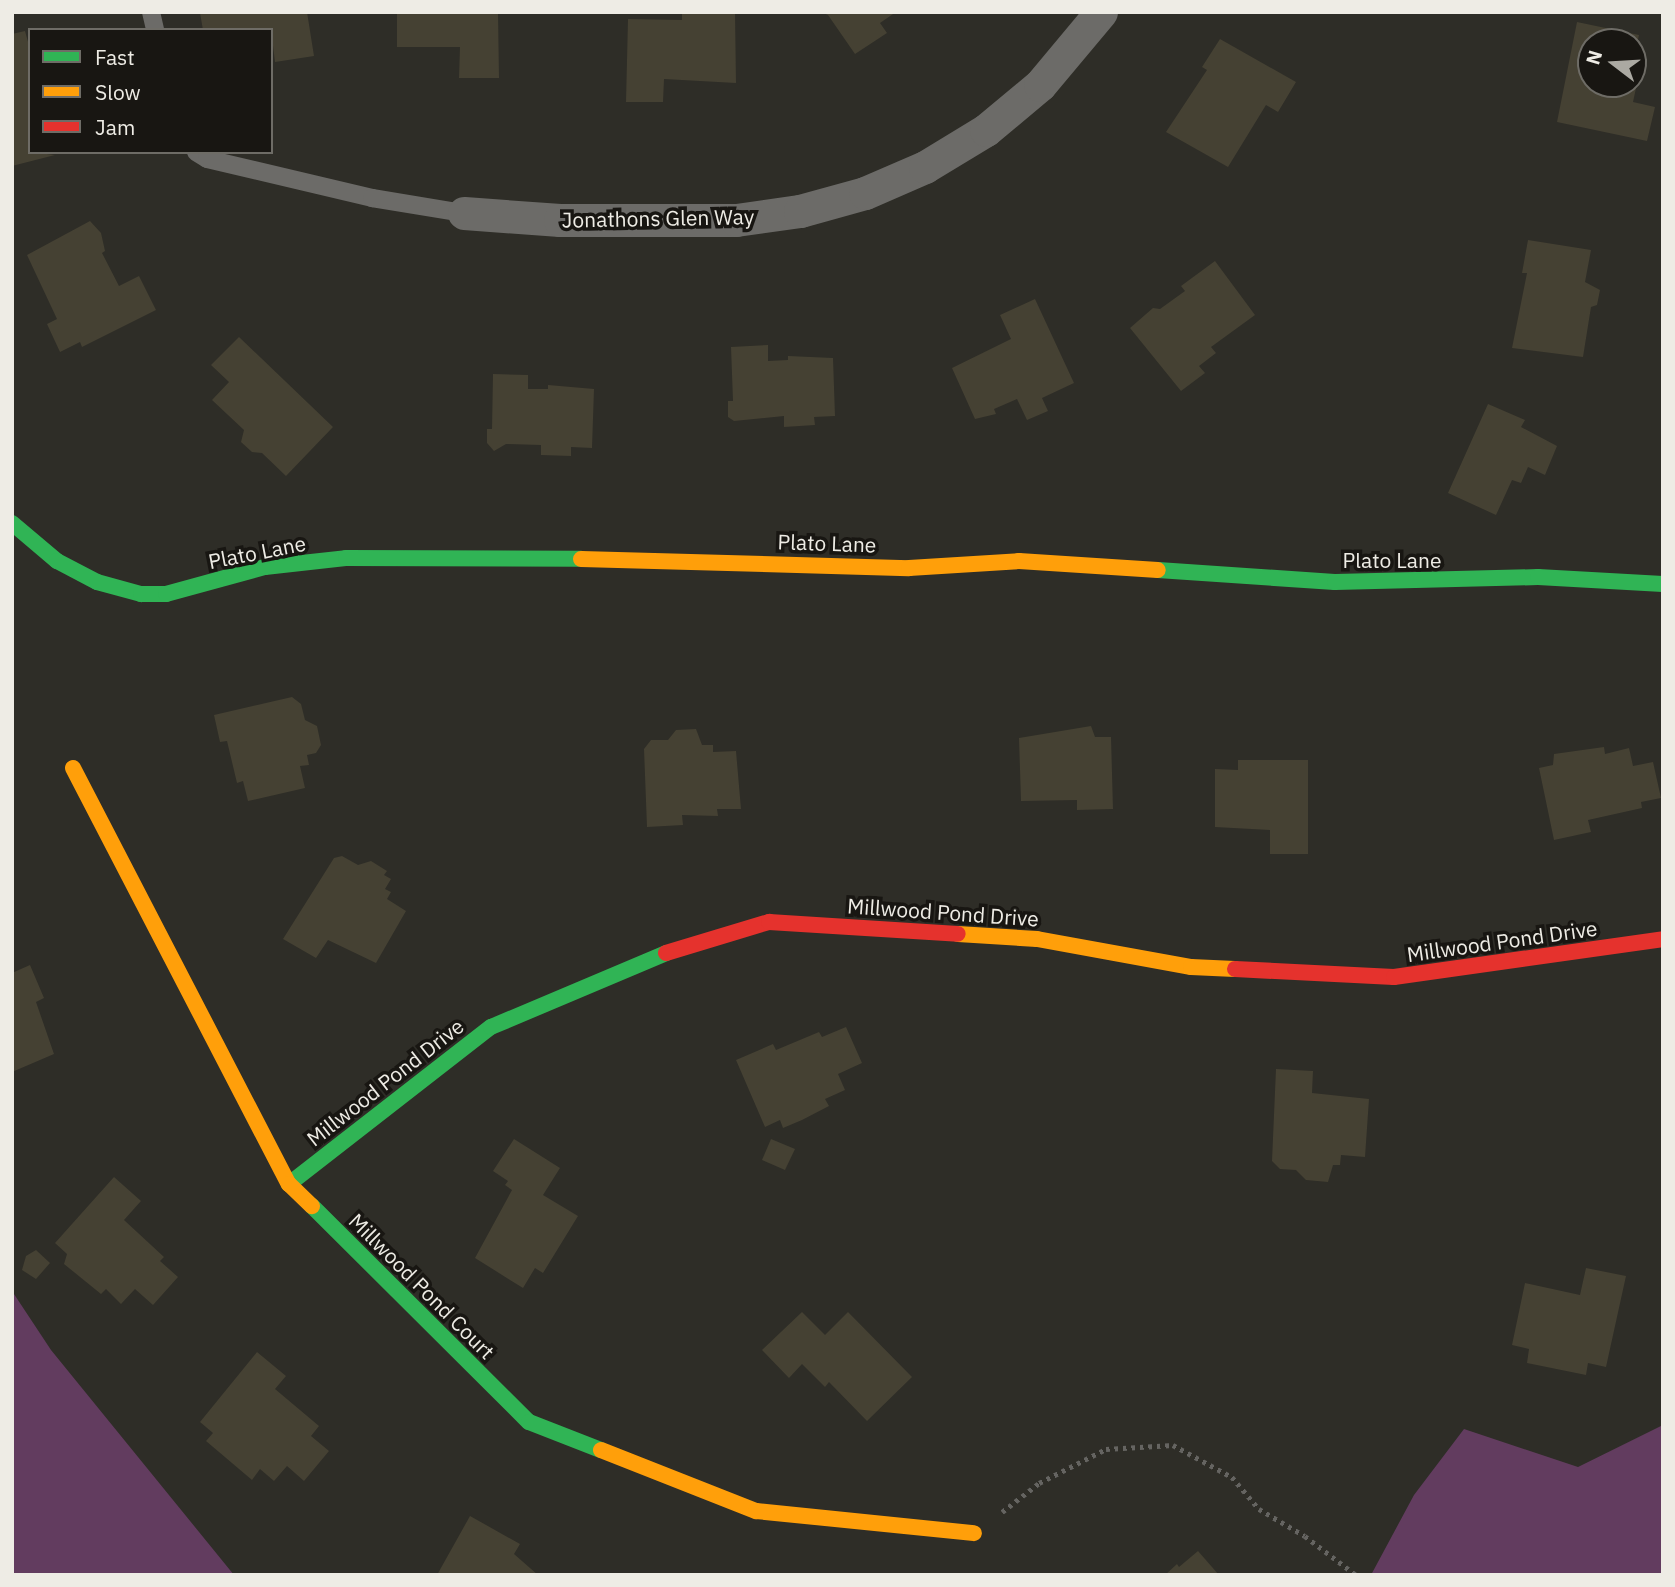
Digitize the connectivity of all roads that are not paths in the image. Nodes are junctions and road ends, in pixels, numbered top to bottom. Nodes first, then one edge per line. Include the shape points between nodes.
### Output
1 (1101, 12) edge
2 (199, 154) edge
3 (464, 213) joint
4 (12, 523) edge
5 (1663, 584) edge
6 (73, 768) dead end
7 (1663, 939) edge
8 (289, 1184) junction
9 (974, 1533) road end

1 - 3 street, Jonathons Glen Way via 1040,85 986,130 925,167 865,193 800,211 736,220 560,219
2 - 3 lane, Jonathons Glen Way via 372,198
4 - 5 street, Plato Lane via 57,561 97,582 166,594 265,567 346,558 466,556 909,568 1019,561 1335,582 1538,577
6 - 8 street, Millwood Pond Court
7 - 8 street, Millwood Pond Drive via 1394,977 1191,967 1037,939 769,922 659,955 491,1027
8 - 9 street, Millwood Pond Court via 529,1422 756,1511

